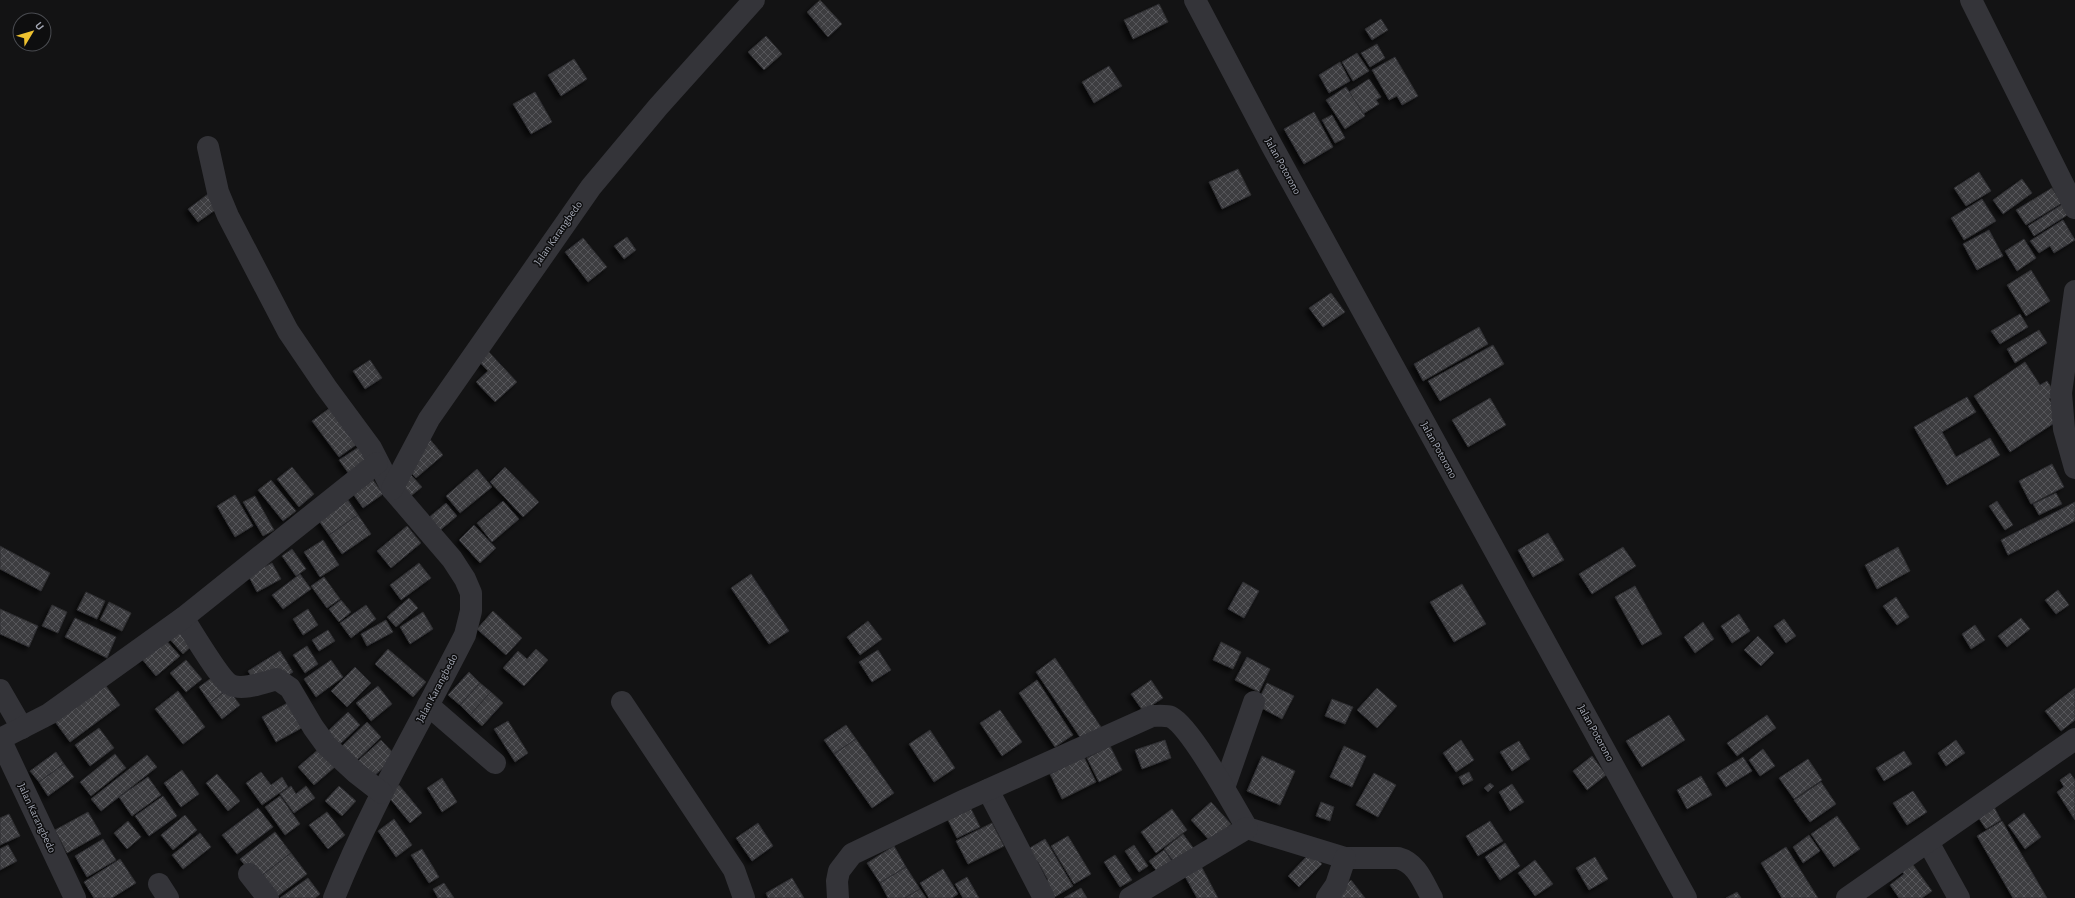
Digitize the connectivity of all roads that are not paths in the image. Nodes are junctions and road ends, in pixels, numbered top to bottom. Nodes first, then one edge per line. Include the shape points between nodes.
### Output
1 (754, 0) edge
2 (1195, 0) edge
3 (1971, 0) edge
4 (208, 147) dead end
5 (2075, 208) edge
6 (2075, 291) edge
7 (2072, 446) edge
8 (378, 462) junction
9 (2075, 468) edge
10 (392, 489) junction
11 (183, 618) junction
12 (0, 690) edge
13 (622, 702) dead end
14 (1254, 702) dead end
15 (428, 705) junction
16 (22, 728) junction
17 (0, 739) edge
18 (2075, 739) edge
19 (495, 763) dead end
20 (1224, 788) junction
21 (988, 790) junction
22 (382, 793) junction
23 (1247, 828) junction
24 (1928, 842) junction
25 (1345, 858) junction
26 (249, 874) dead end
27 (75, 898) edge
28 (268, 898) edge
29 (334, 898) edge
30 (744, 898) edge
31 (838, 898) edge
32 (1044, 898) edge
33 (1130, 898) edge
34 (1327, 898) edge
35 (1432, 898) edge
36 (1686, 898) edge
37 (1848, 898) edge
38 (1959, 898) edge

1 - 10 street, Jalan Karangbedo via 658,107 591,187 429,419
2 - 36 street, Jalan Potorono via 1279,160
3 - 5 street
4 - 8 street, Jalan Karangbedo via 218,192 228,216 288,331 357,427
6 - 7 street via 2061,394 2062,410
7 - 9 street
8 - 10 street, Jalan Karangbedo
8 - 11 street
10 - 15 street, Jalan Karangbedo via 452,559 465,579 470,593 471,611 465,635
11 - 16 street via 49,714
11 - 22 street via 220,674 231,685 242,687 277,679 290,688 326,745
12 - 16 street
13 - 30 street via 734,870
14 - 20 street
15 - 19 street
15 - 22 street, Jalan Karangbedo
16 - 17 street
17 - 27 street, Jalan Karangbedo
18 - 24 street
20 - 21 street via 1181,725 1170,716 1152,716
20 - 23 street
21 - 31 street via 852,854 839,871 836,881
21 - 32 street
22 - 29 street, Jalan Karangbedo via 351,854
23 - 25 street
23 - 33 street
24 - 37 street
24 - 38 street
25 - 34 street via 1336,885
25 - 35 street via 1405,860 1417,871
26 - 28 street

